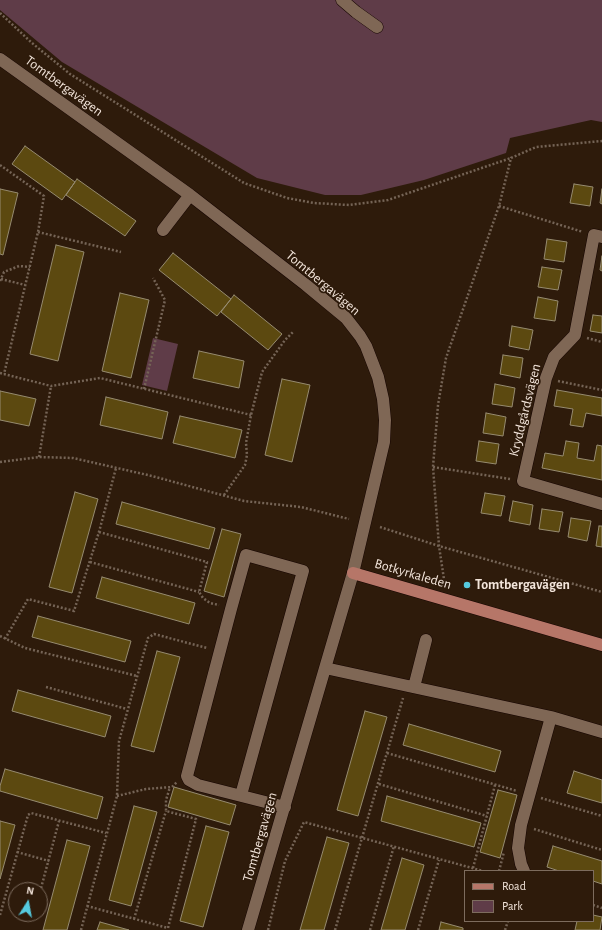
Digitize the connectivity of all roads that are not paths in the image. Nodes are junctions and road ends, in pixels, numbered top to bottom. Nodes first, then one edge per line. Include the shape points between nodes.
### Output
1 (342, 0) edge
2 (377, 27) dead end
3 (0, 59) edge
4 (190, 195) junction
5 (163, 230) dead end
6 (598, 236) edge
7 (602, 504) edge
8 (353, 573) junction
9 (426, 640) dead end
10 (602, 645) edge
11 (325, 668) junction
12 (409, 691) junction
13 (551, 717) junction
14 (602, 732) edge
15 (241, 795) junction
16 (285, 807) junction
17 (524, 870) edge
18 (248, 930) edge

1 - 2 street
3 - 4 street, Tomtbergavägen
4 - 5 street
4 - 8 street, Tomtbergavägen via 346,318 366,346 378,377 386,431
6 - 7 street, Kryddgårdsvägen via 575,335 554,357 546,378 523,481
8 - 10 main road, Botkyrkaleden
8 - 11 street, Tomtbergavägen
9 - 12 street
11 - 12 street
11 - 16 street, Tomtbergavägen
12 - 13 street
13 - 14 street
13 - 17 street via 521,825 518,848
15 - 15 street via 303,571 246,555 187,776 198,785
15 - 16 street
16 - 18 street, Tomtbergavägen

